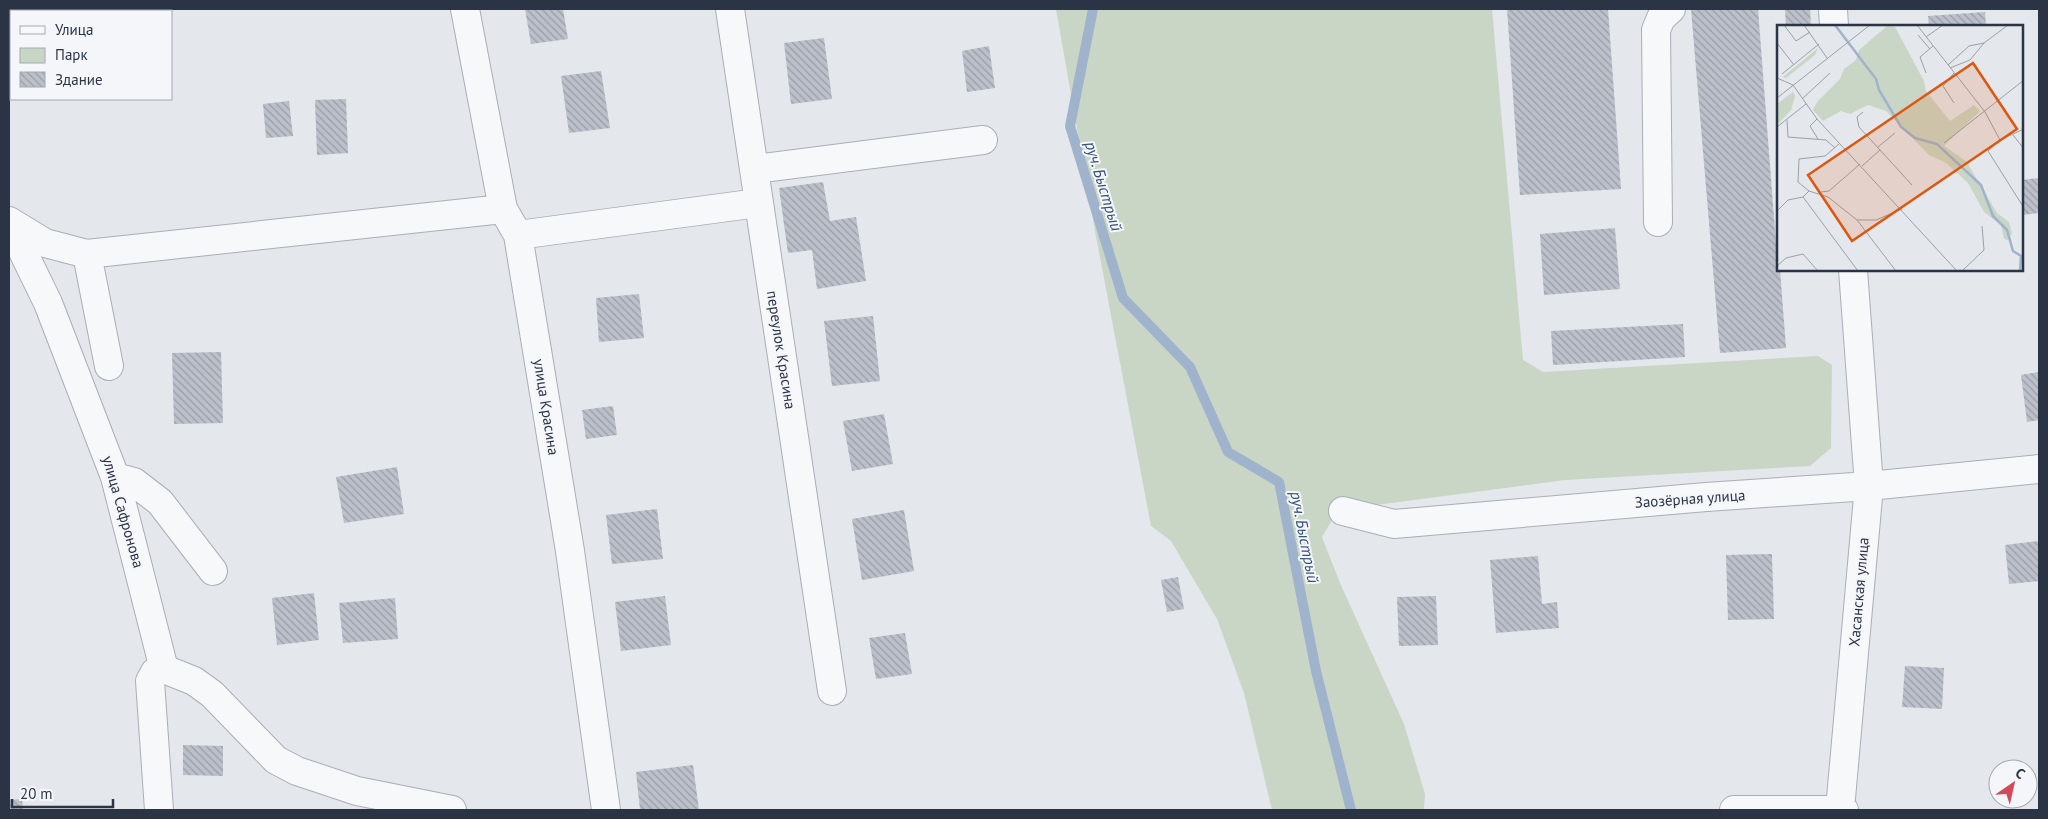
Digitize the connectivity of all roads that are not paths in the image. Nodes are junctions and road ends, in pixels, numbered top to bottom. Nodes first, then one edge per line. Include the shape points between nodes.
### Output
1 (465, 9) edge
2 (730, 9) edge
3 (1671, 9) edge
4 (1833, 9) edge
5 (1834, 25) edge
6 (983, 140) dead end
7 (755, 169) junction
8 (758, 203) junction
9 (503, 209) junction
10 (9, 222) edge
11 (1658, 222) dead end
12 (518, 235) junction
13 (87, 254) junction
14 (1853, 271) edge
15 (109, 366) dead end
16 (2039, 468) edge
17 (115, 477) junction
18 (1869, 486) junction
19 (1342, 511) dead end
20 (213, 571) dead end
21 (164, 669) junction
22 (832, 691) dead end
23 (159, 810) edge
24 (452, 810) edge
25 (606, 810) edge
26 (1734, 810) edge
27 (1842, 810) edge

1 - 9 street, улица Красина
2 - 7 street, переулок Красина
3 - 11 street via 1661,18 1656,30
4 - 5 street
6 - 7 street
7 - 8 street, переулок Красина
8 - 12 street
8 - 22 street, переулок Красина
9 - 12 street, улица Красина
9 - 13 street
10 - 13 street via 45,243
10 - 17 street, улица Сафронова via 48,303
12 - 25 street, улица Красина via 570,551
13 - 15 street
14 - 18 street, Хасанская улица
16 - 18 street, Заозёрная улица
17 - 20 street via 134,482 160,502
17 - 21 street, улица Сафронова
18 - 19 street, Заозёрная улица via 1394,524
18 - 27 street, Хасанская улица
21 - 23 street via 155,672 150,681
21 - 24 street via 194,681 212,694 276,760 297,771 357,791
26 - 27 street, Хасанская улица

